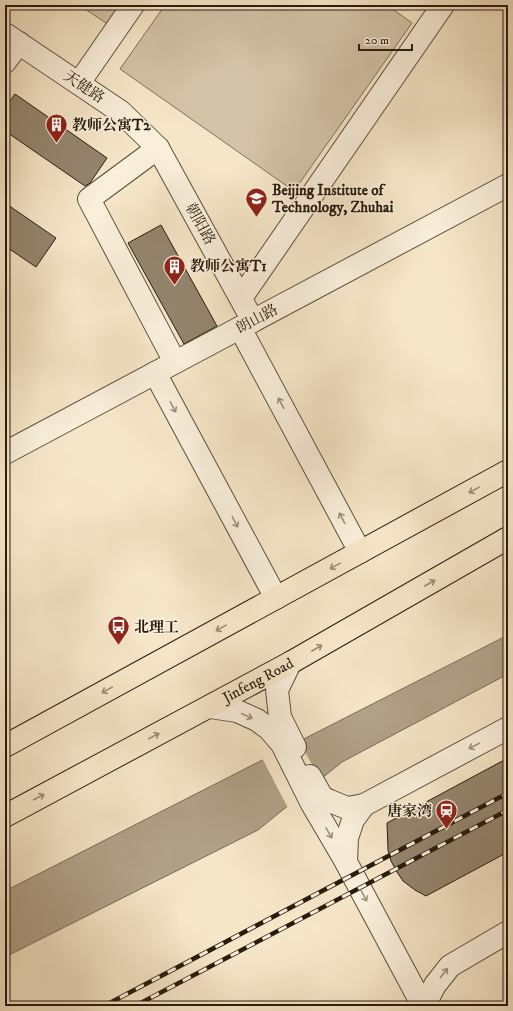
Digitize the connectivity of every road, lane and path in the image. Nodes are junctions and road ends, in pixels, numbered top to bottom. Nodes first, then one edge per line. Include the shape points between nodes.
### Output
1 (133, 5) edge
2 (434, 8) edge
3 (12, 38) edge
4 (5, 62) edge
5 (79, 83) junction
6 (158, 148) junction
7 (508, 185) edge
8 (241, 298) junction
9 (247, 324) junction
10 (176, 362) junction
11 (155, 373) junction
12 (5, 453) edge
13 (508, 471) edge
14 (508, 538) edge
15 (360, 552) junction
16 (276, 598) junction
17 (290, 663) junction
18 (210, 707) junction
19 (508, 728) edge
20 (286, 742) junction
21 (5, 746) edge
22 (317, 800) junction
23 (364, 805) junction
24 (5, 816) edge
25 (346, 862) junction
26 (508, 932) edge
27 (424, 1006) edge

1 - 5 street
2 - 8 street
3 - 4 street
3 - 5 street, 天健路
5 - 6 street, 天健路 via 121,112
6 - 8 street, 朝阳路
6 - 10 street via 89,199
7 - 9 street, 朗山路
8 - 9 street, 朝阳路
9 - 10 street, 朗山路
15 -> 9 street, 朝阳路
10 - 11 street, 朗山路
11 - 12 street, 朗山路
11 -> 16 street
13 -> 15 highway
17 -> 14 highway, Jinfeng Road
15 -> 16 highway
16 -> 21 highway
17 - 18 highway, Jinfeng Road
17 - 20 street via 277,690
18 -> 20 street via 237,711 257,720
24 -> 18 highway, Jinfeng Road
19 -> 23 street
20 - 22 street
22 - 23 street via 347,808
22 -> 25 street
23 - 25 street via 353,820 347,838
25 -> 27 street
27 -> 26 street via 435,985 450,966

